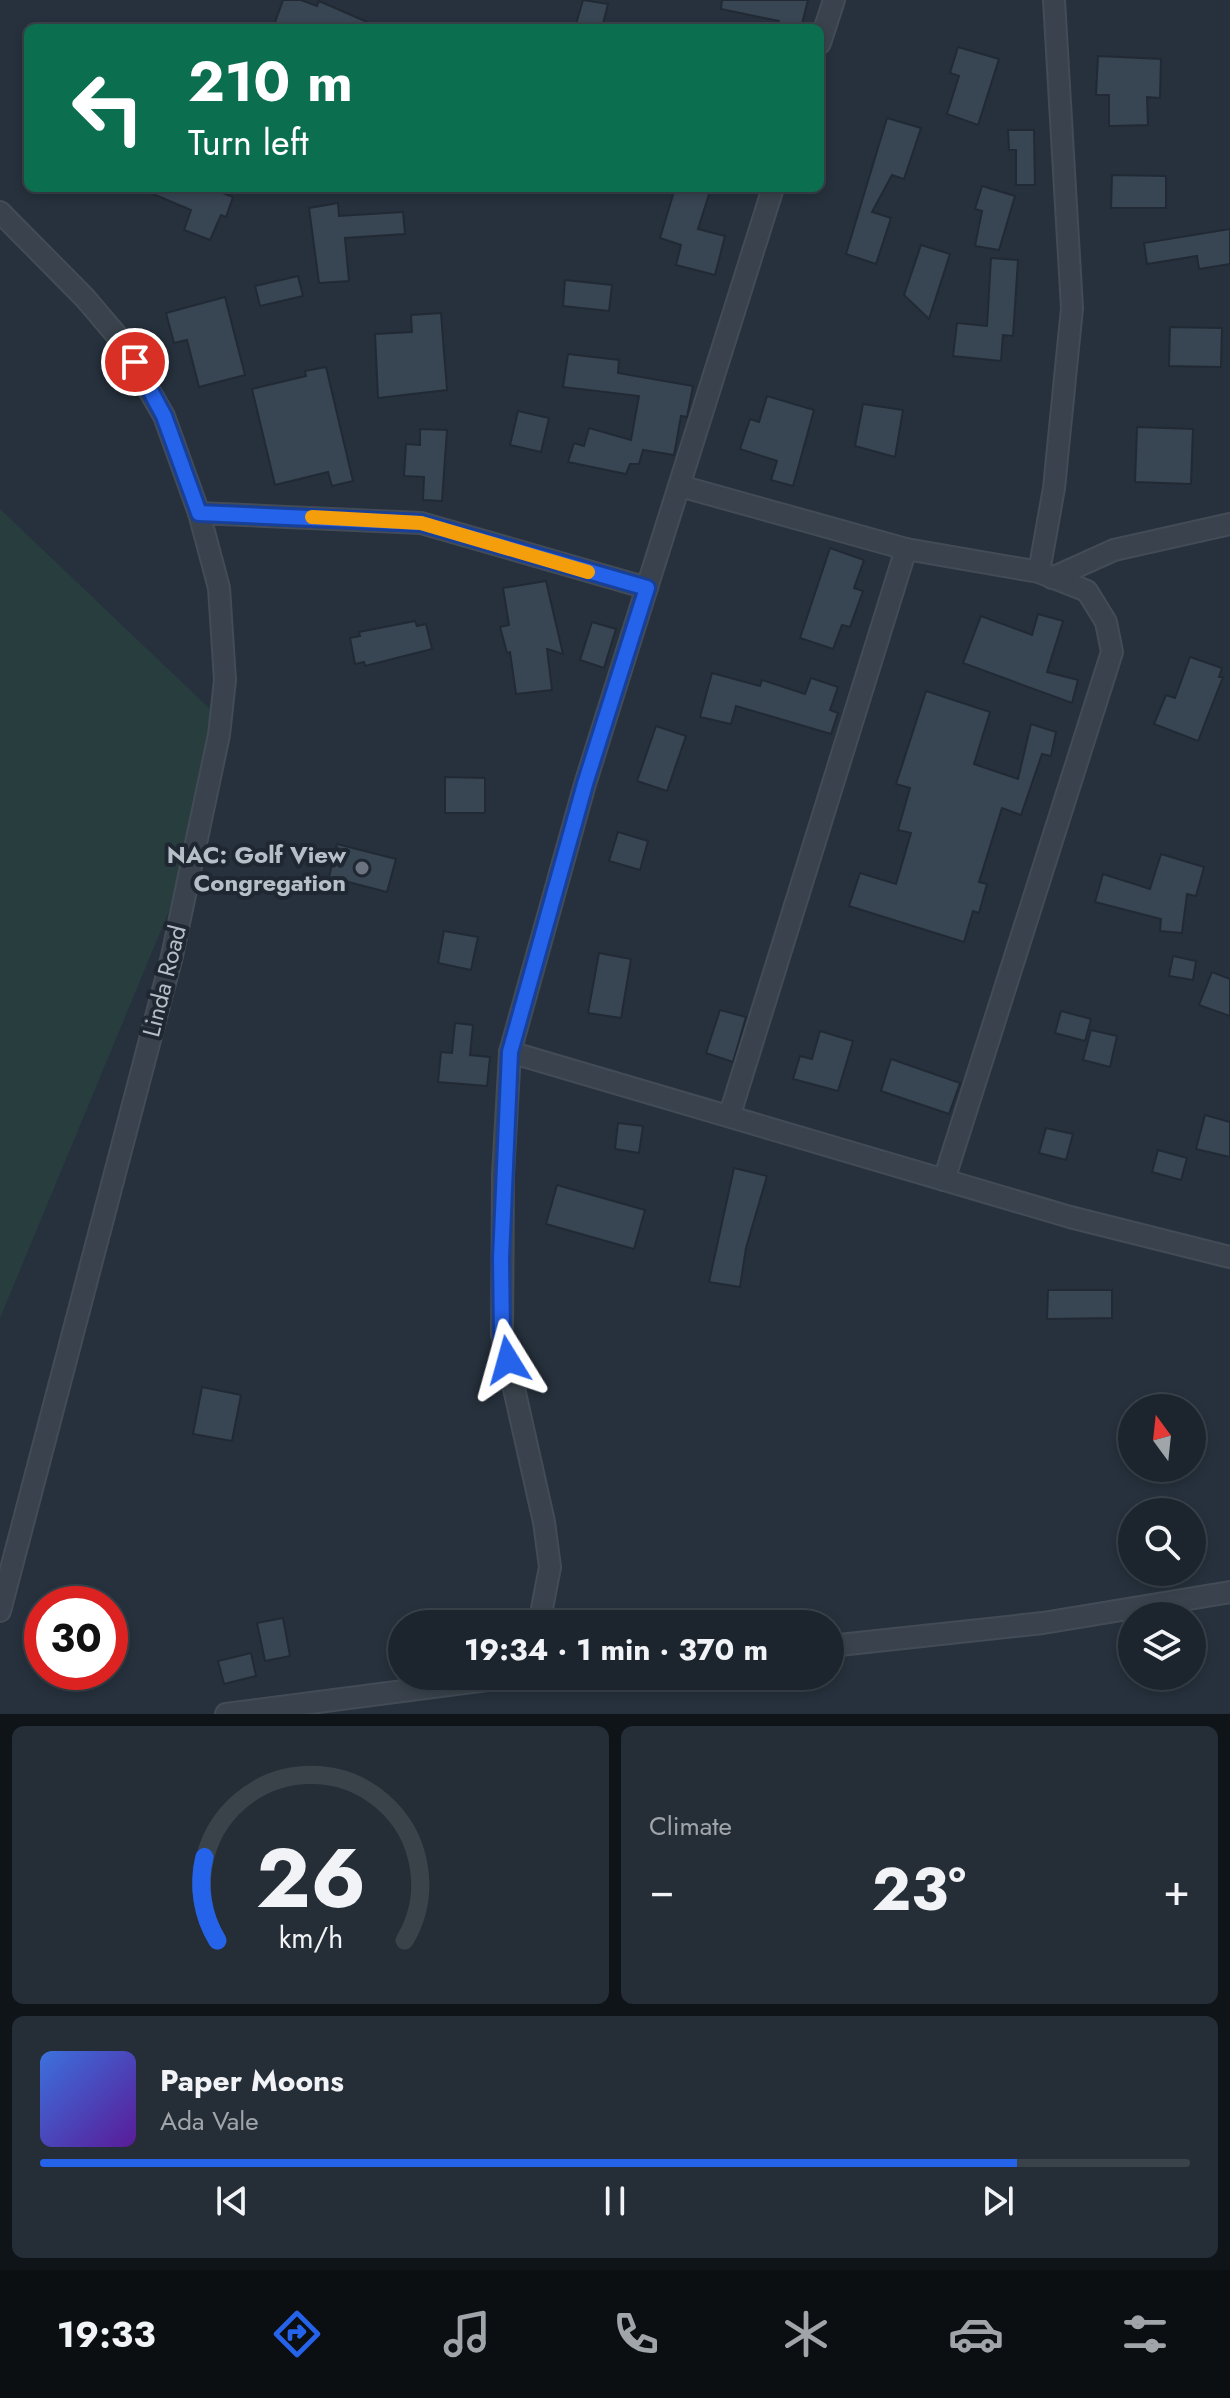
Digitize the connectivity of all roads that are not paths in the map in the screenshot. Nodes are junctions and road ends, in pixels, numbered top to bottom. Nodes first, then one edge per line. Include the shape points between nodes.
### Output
1 (834, 0) edge
2 (1054, 0) edge
3 (824, 31) edge
4 (772, 192) edge
5 (0, 212) edge
6 (680, 486) junction
7 (199, 513) junction
8 (1230, 524) edge
9 (906, 549) junction
10 (1046, 575) junction
11 (647, 588) junction
12 (510, 1052) junction
13 (730, 1114) junction
14 (944, 1180) junction
15 (1230, 1257) edge
16 (1230, 1592) edge
17 (542, 1610) edge
18 (0, 1611) edge
19 (844, 1644) edge
20 (410, 1690) edge
21 (226, 1714) edge

1 - 3 street
2 - 10 street via 1072,308
4 - 6 street
5 - 7 street, Linda Road via 85,298 127,350 164,416
6 - 9 street
6 - 11 street
7 - 11 street via 421,523
7 - 18 street, Linda Road via 219,588 224,636 219,735 172,956
8 - 10 street via 1114,550
9 - 10 street
9 - 13 street
10 - 14 street via 1087,591 1106,622 1112,652
11 - 12 street
12 - 13 street
12 - 17 street via 502,1335 544,1522 550,1567
13 - 14 street
14 - 15 street
16 - 19 street via 1043,1623
20 - 21 street

